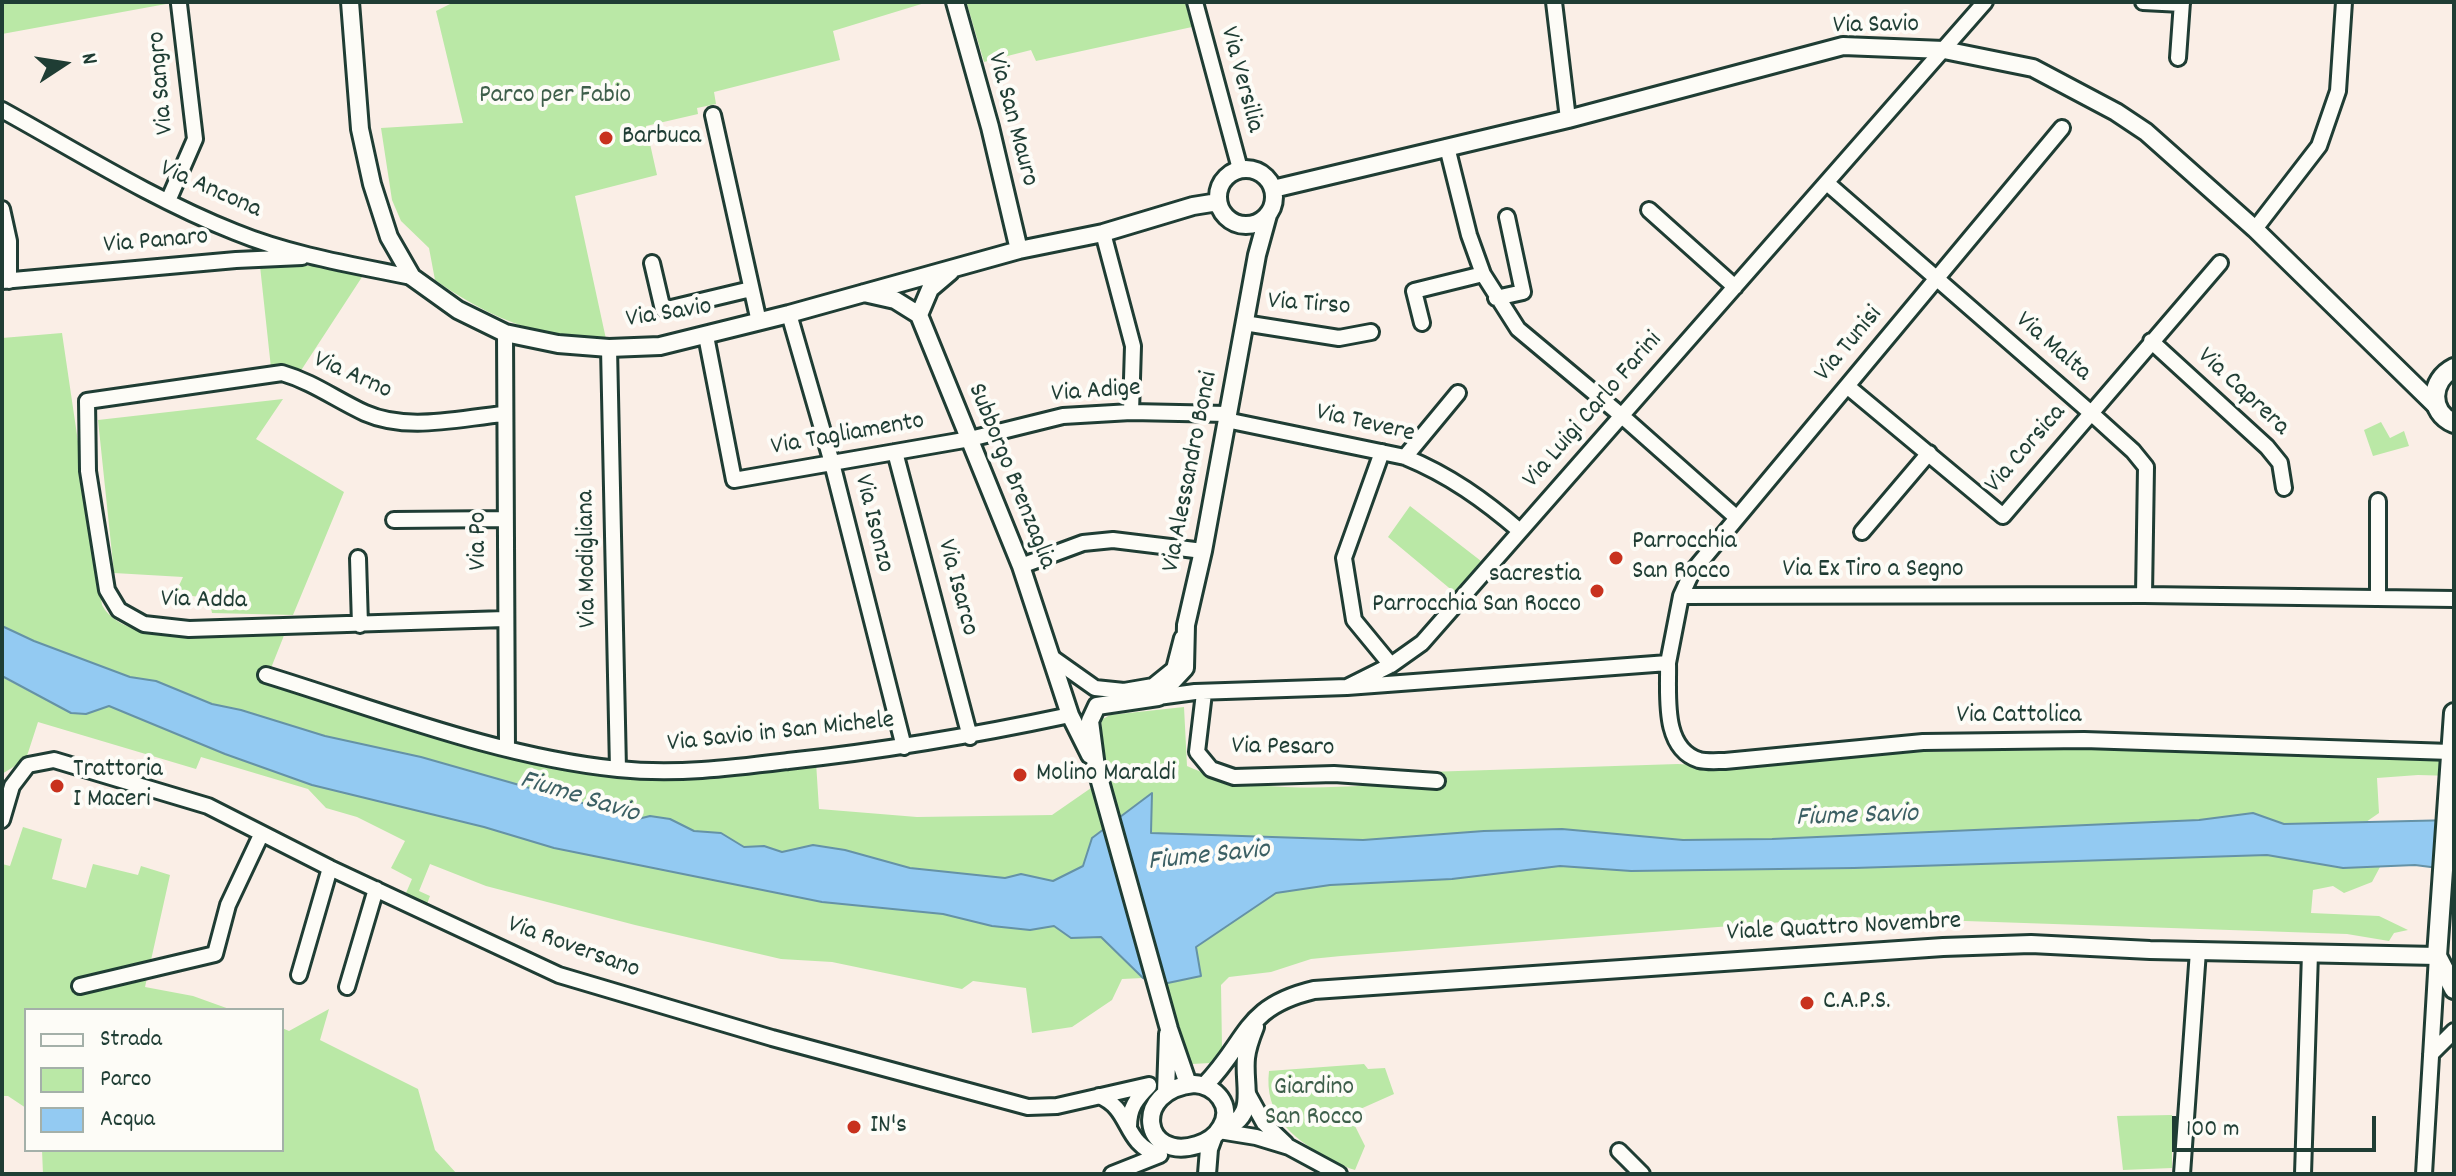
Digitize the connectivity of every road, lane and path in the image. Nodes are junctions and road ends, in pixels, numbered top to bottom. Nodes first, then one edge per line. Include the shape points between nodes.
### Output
1 (350, 2) edge
2 (955, 2) edge
3 (1195, 2) edge
4 (1554, 2) edge
5 (1963, 2) edge
6 (1985, 2) edge
7 (2143, 2) edge
8 (2344, 2) edge
9 (2182, 3) edge
10 (179, 4) dead end
11 (1971, 19) junction
12 (1944, 50) junction
13 (2178, 58) dead end
14 (2, 110) edge
15 (713, 115) dead end
16 (1568, 119) junction
17 (2062, 128) dead end
18 (1447, 147) junction
19 (1240, 169) junction
20 (1297, 182) junction
21 (1827, 183) junction
22 (1273, 189) junction
23 (168, 201) junction
24 (1218, 202) junction
25 (2, 209) edge
26 (1649, 210) dead end
27 (1269, 213) junction
28 (1507, 217) dead end
29 (1251, 225) junction
30 (2255, 229) junction
31 (1103, 233) junction
32 (1019, 250) junction
33 (1257, 255) junction
34 (314, 257) junction
35 (652, 263) dead end
36 (2220, 263) dead end
37 (954, 268) junction
38 (1483, 274) junction
39 (412, 277) junction
40 (1936, 279) junction
41 (5, 281) edge
42 (1735, 287) junction
43 (751, 289) junction
44 (861, 292) junction
45 (1496, 298) junction
46 (789, 314) junction
47 (919, 315) junction
48 (759, 322) junction
49 (1244, 323) junction
50 (1422, 323) dead end
51 (1371, 332) dead end
52 (505, 333) junction
53 (706, 336) junction
54 (2151, 341) junction
55 (609, 348) junction
56 (2450, 371) edge
57 (2405, 375) junction
58 (1847, 386) junction
59 (1458, 393) dead end
60 (87, 401) joint
61 (1131, 412) junction
62 (2091, 413) junction
63 (504, 414) junction
64 (1622, 416) junction
65 (1227, 417) junction
66 (2448, 422) edge
67 (970, 439) junction
68 (895, 452) junction
69 (1382, 452) junction
70 (1929, 453) junction
71 (1405, 457) junction
72 (832, 463) junction
73 (2284, 488) dead end
74 (2378, 501) dead end
75 (1737, 518) junction
76 (504, 519) junction
77 (394, 520) dead end
78 (1520, 531) junction
79 (1862, 532) dead end
80 (1203, 551) junction
81 (358, 558) dead end
82 (1021, 566) junction
83 (2144, 595) junction
84 (1681, 596) junction
85 (2378, 598) junction
86 (2454, 599) edge
87 (505, 619) junction
88 (360, 625) junction
89 (1186, 625) junction
90 (1054, 659) junction
91 (1668, 663) junction
92 (1391, 665) junction
93 (1185, 668) junction
94 (266, 675) dead end
95 (1347, 687) junction
96 (1204, 693) junction
97 (1158, 697) junction
98 (2454, 713) edge
99 (1070, 715) junction
100 (970, 737) junction
101 (904, 747) junction
102 (2448, 748) edge
103 (507, 749) junction
104 (1096, 767) junction
105 (618, 769) junction
106 (1437, 781) dead end
107 (2, 820) edge
108 (261, 835) junction
109 (330, 868) junction
110 (376, 889) junction
111 (2198, 951) junction
112 (2310, 953) junction
113 (2437, 956) junction
114 (2454, 973) edge
115 (299, 975) dead end
116 (80, 986) dead end
117 (347, 987) dead end
118 (2454, 989) edge
119 (1259, 1014) junction
120 (1169, 1029) junction
121 (2454, 1031) edge
122 (2431, 1054) junction
123 (1218, 1072) junction
124 (1246, 1076) junction
125 (1197, 1085) junction
126 (1159, 1091) junction
127 (1248, 1094) junction
128 (1099, 1096) junction
129 (1129, 1127) junction
130 (1217, 1133) junction
131 (1289, 1147) junction
132 (1171, 1150) junction
133 (1619, 1151) dead end
134 (1336, 1173) edge
135 (1112, 1174) edge
136 (1206, 1174) edge
137 (1642, 1174) edge
138 (2182, 1174) edge
139 (2303, 1174) edge
140 (2424, 1174) edge

1 - 39 street, Via Savio via 360,129 372,184 389,237
2 - 32 street, Via San Mauro
3 - 19 street, Via Versilia
4 - 16 street
5 - 11 street
6 - 11 street, Via Luigi Carlo Farini
7 - 9 street
8 - 30 street via 2338,91 2319,146
9 - 13 street
10 - 23 street, Via Sangro via 195,139
11 - 12 street, Via Luigi Carlo Farini
12 - 16 street, Via Savio via 1843,46
12 - 21 street, Via Luigi Carlo Farini
12 - 30 street, Via Savio via 2033,68 2116,112 2146,132
14 - 23 street, Via Ancona
15 - 43 street
16 - 18 street, Via Savio
17 - 40 street, Via Tunisi
18 - 20 street, Via Savio
18 - 38 street
19 - 22 street via 1260,173
19 - 24 street via 1224,179
20 - 22 street, Via Savio
20 - 27 street
21 - 40 street, Via Malta
21 - 42 street, Via Luigi Carlo Farini
22 - 27 street
23 - 34 street, Via Ancona via 236,233
24 - 29 street via 1233,223
24 - 31 street, Via Savio
25 - 41 street via 9,241
26 - 42 street
27 - 29 street
27 - 33 street, Via Alessandro Bonci
28 - 45 street via 1523,292
29 - 33 street, Via Alessandro Bonci
30 - 57 street, Via Savio
31 - 32 street, Via Savio
31 - 61 street via 1133,346
32 - 37 street, Via Savio
33 - 49 street, Via Alessandro Bonci
34 - 39 street, Via Ancona
34 - 41 street, Via Panaro
35 - 43 street via 663,310
36 - 54 street, Via Corsica
37 - 44 street, Via Savio
37 - 47 street via 930,289
38 - 45 street
38 - 50 street via 1414,291
39 - 52 street, Via Savio via 458,310
40 - 58 street, Via Tunisi
40 - 62 street, Via Malta
42 - 64 street, Via Luigi Carlo Farini
43 - 48 street
44 - 46 street, Via Savio
44 - 47 street via 895,300
45 - 64 street via 1518,329
46 - 48 street, Via Savio
46 - 72 street, Via Isonzo
47 - 67 street, Subborgo Brenzaglia
48 - 53 street, Via Savio
49 - 51 street, Via Tirso via 1339,338
49 - 65 street, Via Alessandro Bonci
52 - 55 street, Via Savio
52 - 63 street, Via Po
53 - 55 street, Via Savio via 660,346
53 - 72 street, Via Tagliamento via 734,480
54 - 62 street, Via Corsica
54 - 73 street, Via Caprera via 2267,447 2280,463
55 - 105 street, Via Modigliana
56 - 57 street
56 - 66 main road via 2435,390
57 - 66 street, Via Savio
58 - 70 street, Via Corsica
58 - 75 street, Via Tunisi
59 - 71 street
60 - 63 street, Via Arno via 282,373 366,413 405,424
60 - 88 street, Via Adda via 88,471 107,590 119,610 144,624 189,629
61 - 65 street, Via Adige
61 - 67 street, Via Adige via 1063,416
62 - 70 street, Via Corsica via 2003,516
62 - 83 street, Via Malta via 2146,467
63 - 76 street, Via Po
64 - 75 street
64 - 78 street, Via Luigi Carlo Farini
65 - 69 street, Via Tevere
65 - 80 street, Via Alessandro Bonci
67 - 68 street, Via Tagliamento
67 - 82 street, Subborgo Brenzaglia
68 - 72 street, Via Tagliamento
68 - 100 street, Via Isarco
69 - 71 street, Via Tevere
69 - 92 street via 1344,558 1354,620
70 - 79 street
71 - 78 street, Via Tevere via 1479,496
72 - 101 street, Via Isonzo
74 - 85 street
75 - 84 street, Via Tunisi via 1692,572
76 - 77 street
76 - 87 street, Via Po
78 - 92 street, Via Luigi Carlo Farini via 1422,643
80 - 82 street via 1113,540 1083,543
80 - 89 street, Via Alessandro Bonci
81 - 88 street
82 - 90 street, Subborgo Brenzaglia
83 - 84 street, Via Ex Tiro a Segno
83 - 85 street, Via Ex Tiro a Segno
84 - 91 street
85 - 86 street, Via Ex Tiro a Segno
87 - 88 street, Via Adda
87 - 103 street, Via Po
89 - 90 street via 1174,669 1153,686 1095,688
89 - 93 street, Via Alessandro Bonci
90 - 99 street, Subborgo Brenzaglia
91 - 95 street
91 - 102 street, Via Cattolica via 1673,735 1685,753 1700,760 1952,741
92 - 95 street, Via Luigi Carlo Farini
93 - 96 street
93 - 97 street
94 - 103 street, Via Savio in San Michele
95 - 96 street, Via Luigi Carlo Farini
96 - 97 street, Via Luigi Carlo Farini
96 - 106 street, Via Pesaro via 1197,752 1211,769 1234,777 1334,774
97 - 104 street, Via Luigi Carlo Farini via 1097,706 1090,721
98 - 102 main road
99 - 100 street, Via Savio in San Michele
99 - 104 street, Subborgo Brenzaglia
100 - 101 street, Via Savio in San Michele
101 - 105 street, Via Savio in San Michele via 692,772
102 - 113 main road
103 - 105 street, Via Savio in San Michele
104 - 120 street
107 - 108 street, Via Roversano via 12,786 28,765 54,760 208,806
108 - 109 street, Via Roversano
108 - 116 street via 228,905 215,954
109 - 110 street, Via Roversano
109 - 115 street
110 - 117 street
110 - 128 street, Via Roversano via 536,966 772,1038 1028,1107
111 - 112 street, Viale Quattro Novembre
111 - 119 street, Viale Quattro Novembre via 2031,944 1733,959 1314,990 1280,1000
111 - 138 street
112 - 113 street, Viale Quattro Novembre
112 - 139 street
113 - 114 main road
113 - 118 main road
113 - 122 street
119 - 123 street, Viale Quattro Novembre
119 - 124 street
120 - 125 street
120 - 126 street
121 - 122 street
122 - 140 street
123 - 124 street via 1233,1069
123 - 125 street, Viale Quattro Novembre
124 - 127 street
125 - 126 street
125 - 130 street via 1213,1090 1223,1103 1225,1118
126 - 128 street, Via Roversano
126 - 129 street via 1135,1100
126 - 132 street via 1151,1121
127 - 130 street via 1242,1117
127 - 131 street via 1264,1123
128 - 129 street via 1114,1104
129 - 132 street via 1142,1148
130 - 131 street
130 - 132 street via 1195,1146
130 - 136 street
131 - 134 street
132 - 135 street
132 - 136 street
133 - 137 street

